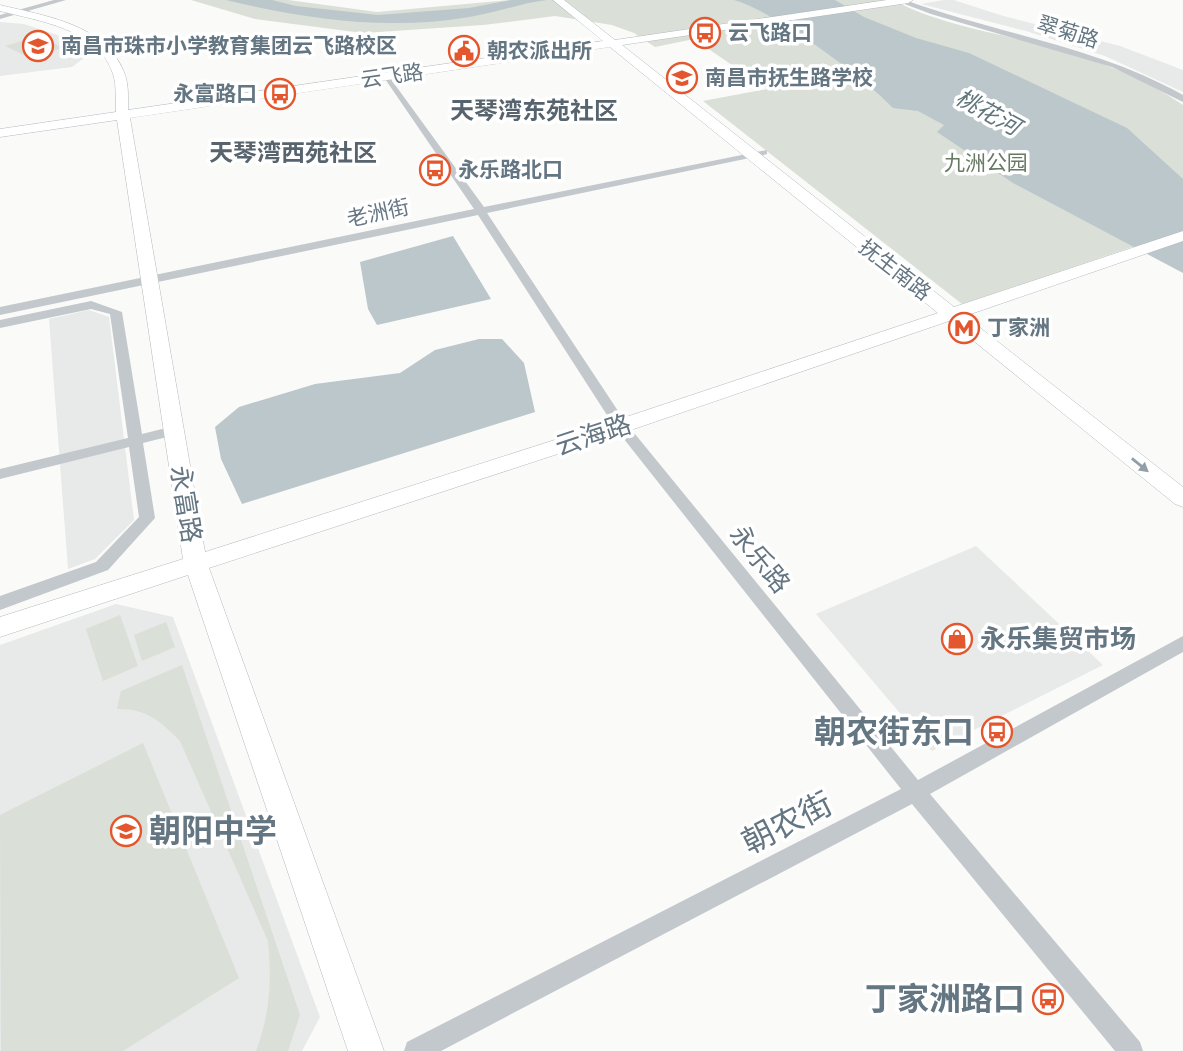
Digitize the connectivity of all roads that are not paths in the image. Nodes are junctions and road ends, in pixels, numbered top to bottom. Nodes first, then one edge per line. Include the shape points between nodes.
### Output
1 (62, 0) edge
2 (559, 0) edge
3 (571, 0) edge
4 (899, 0) edge
5 (5, 13) edge
6 (592, 24) junction
7 (657, 36) junction
8 (614, 42) junction
9 (570, 48) junction
10 (639, 62) junction
11 (386, 75) junction
12 (1183, 99) edge
13 (123, 113) junction
14 (0, 131) edge
15 (757, 154) junction
16 (481, 212) junction
17 (1183, 236) edge
18 (151, 280) junction
19 (0, 311) edge
20 (957, 311) junction
21 (0, 324) edge
22 (621, 425) junction
23 (174, 431) junction
24 (135, 440) junction
25 (0, 474) edge
26 (1183, 481) edge
27 (1183, 499) edge
28 (195, 562) junction
29 (0, 603) edge
30 (0, 627) edge
31 (1183, 643) edge
32 (915, 792) junction
33 (366, 1051) edge
34 (416, 1051) edge
35 (1131, 1051) edge

1 - 5 street
2 - 6 main road
3 - 6 main road
4 - 7 main road, 云飞路
4 - 12 street, 翠菊路 via 1118,66
5 - 13 main road, 永富路 via 83,34 103,48 119,72
6 - 7 main road via 626,34
6 - 8 main road, 抚生南路
6 - 9 main road via 585,40
7 - 8 main road, 云飞路
7 - 10 main road via 639,47
8 - 9 main road, 云飞路
8 - 10 main road, 抚生南路
9 - 10 main road
9 - 11 main road, 云飞路
10 - 15 main road, 抚生南路
11 - 13 main road, 云飞路
11 - 16 street, 永乐路
13 - 14 main road, 云飞路
13 - 18 main road, 永富路
15 - 16 street, 老洲街
15 - 20 main road, 抚生南路
16 - 18 street, 老洲街
16 - 22 street, 永乐路
17 - 20 main road, 云海路
18 - 19 street, 老洲街
18 - 23 main road, 永富路
20 - 22 main road, 云海路
20 - 26 main road, 抚生南路
20 -> 27 main road, 抚生南路
21 - 24 street via 91,305 116,312
22 - 28 main road, 云海路
22 - 32 street, 永乐路
23 - 24 street
23 - 28 main road, 永富路
24 - 25 street
24 - 29 street via 147,518 102,566
28 - 30 main road, 云海路
28 - 33 main road, 永富路
31 - 32 street, 朝农街
32 - 34 street, 朝农街
32 - 35 street, 永乐路

